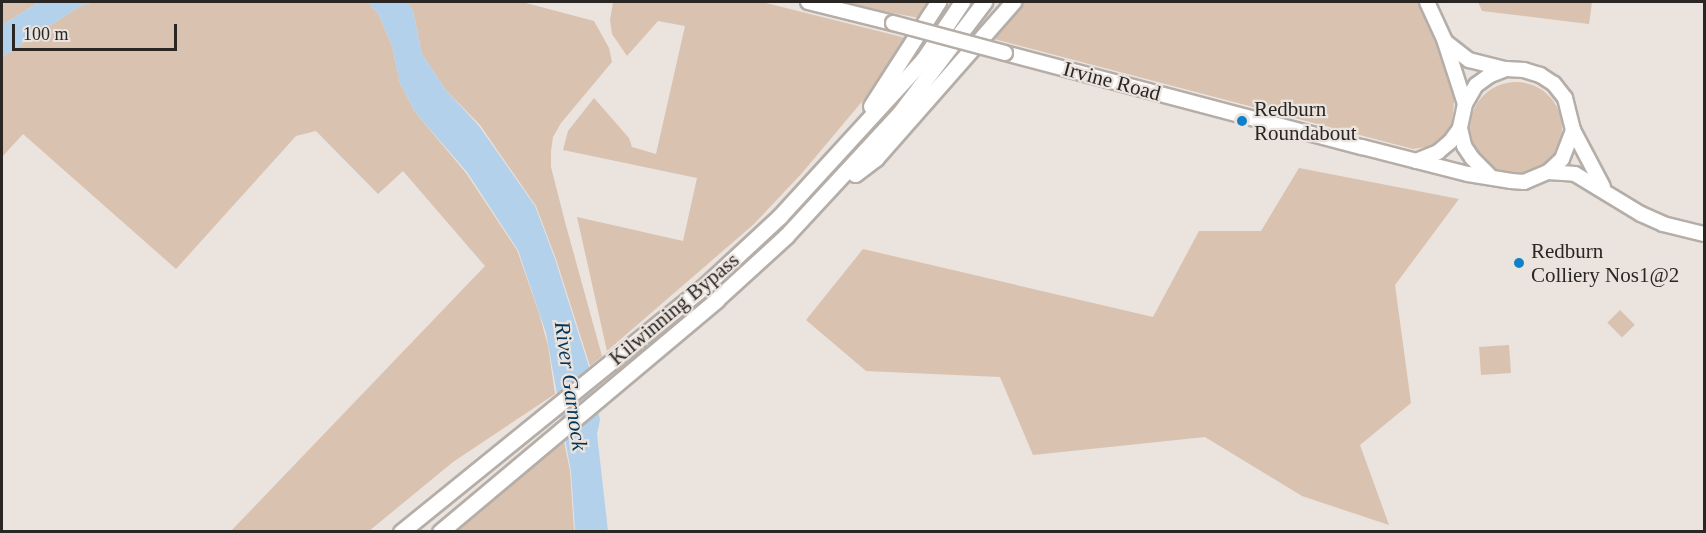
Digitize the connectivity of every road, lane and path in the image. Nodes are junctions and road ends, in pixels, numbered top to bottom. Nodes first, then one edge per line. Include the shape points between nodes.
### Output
1 (808, 2) edge
2 (938, 2) edge
3 (962, 2) edge
4 (984, 2) edge
5 (1013, 2) edge
6 (1427, 2) edge
7 (1444, 39) junction
8 (1506, 69) junction
9 (1465, 104) junction
10 (1460, 128) junction
11 (1573, 130) junction
12 (840, 153) junction
13 (1416, 161) junction
14 (1548, 172) junction
15 (1490, 176) junction
16 (1605, 190) junction
17 (821, 201) junction
18 (1704, 234) edge
19 (402, 531) edge
20 (440, 531) edge

1 - 13 main road, Irvine Road, bridge
2 - 12 highway
3 - 12 highway, Kilwinning Bypass via 922,60
4 - 17 highway, Kilwinning Bypass via 898,114
5 - 17 highway via 876,158
6 - 7 main road
7 - 8 main road via 1469,60
7 - 9 main road
8 - 9 main road via 1476,85
8 - 11 main road via 1524,70 1554,84 1565,98
9 - 10 main road
10 - 13 main road via 1438,152
10 - 15 main road via 1468,152
11 - 14 main road via 1562,159
11 - 16 main road
12 - 19 highway, Kilwinning Bypass via 708,283
13 - 15 main road, Irvine Road
14 - 15 main road via 1524,182
14 - 16 main road via 1575,174
16 - 18 main road via 1663,224
17 - 20 highway, Kilwinning Bypass via 716,300

